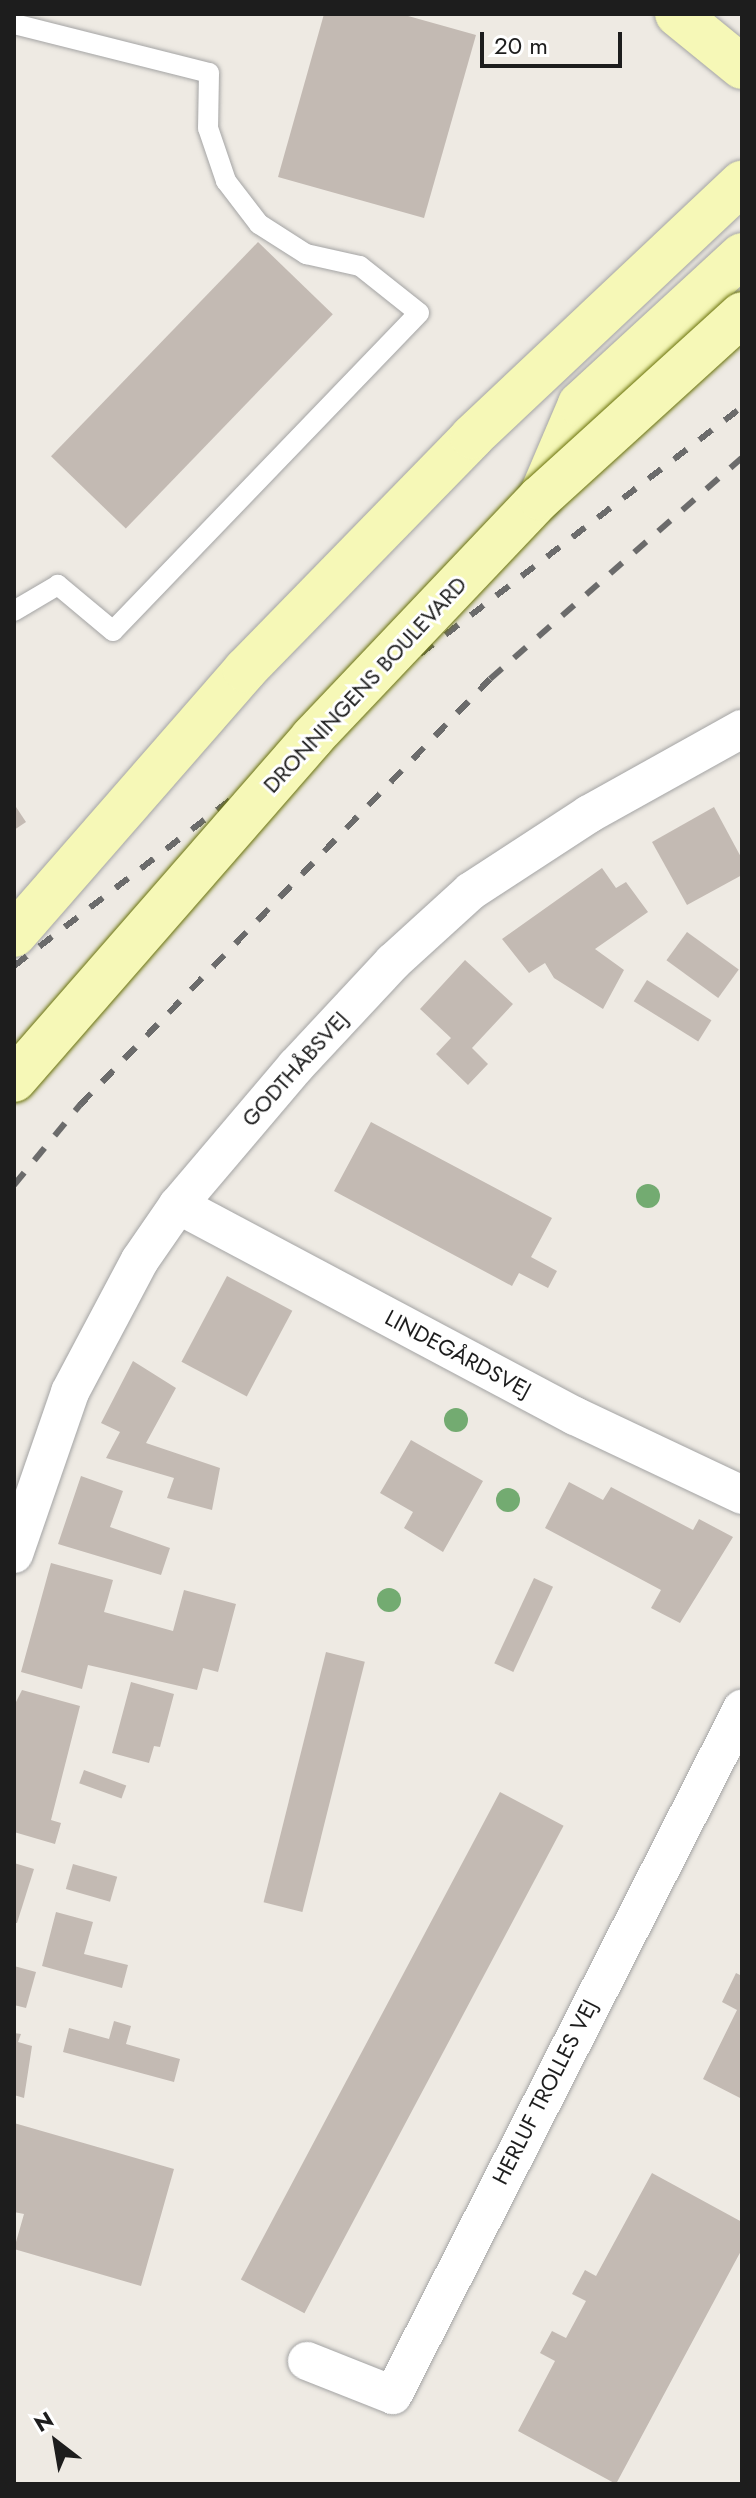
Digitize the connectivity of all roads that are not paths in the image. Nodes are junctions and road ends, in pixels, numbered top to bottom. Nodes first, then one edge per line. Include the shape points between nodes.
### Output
1 (677, 14) edge
2 (14, 24) edge
3 (742, 67) edge
4 (735, 189) edge
5 (742, 255) edge
6 (742, 314) edge
7 (540, 498) junction
8 (14, 611) edge
9 (742, 729) edge
10 (14, 935) edge
11 (14, 1080) edge
12 (178, 1205) junction
13 (742, 1495) edge
14 (14, 1554) edge
15 (742, 1709) edge
16 (307, 2361) dead end

1 - 3 main road
2 - 8 lane via 209,73 208,128 226,181 259,224 306,254 360,266 419,313 113,631 58,585
4 - 10 main road via 472,437 245,670
5 - 7 main road via 580,404
6 - 7 main road, DRONNINGENS BOULEVARD, bridge
7 - 11 main road, DRONNINGENS BOULEVARD, bridge via 312,738
9 - 12 street, GODTHÅBSVEJ via 589,814 471,891 393,962
12 - 13 street, LINDEGÅRDSVEJ via 575,1416
12 - 14 street, GODTHÅBSVEJ via 140,1260 70,1392
15 - 16 street, HERLUF TROLLES VEJ via 393,2395

